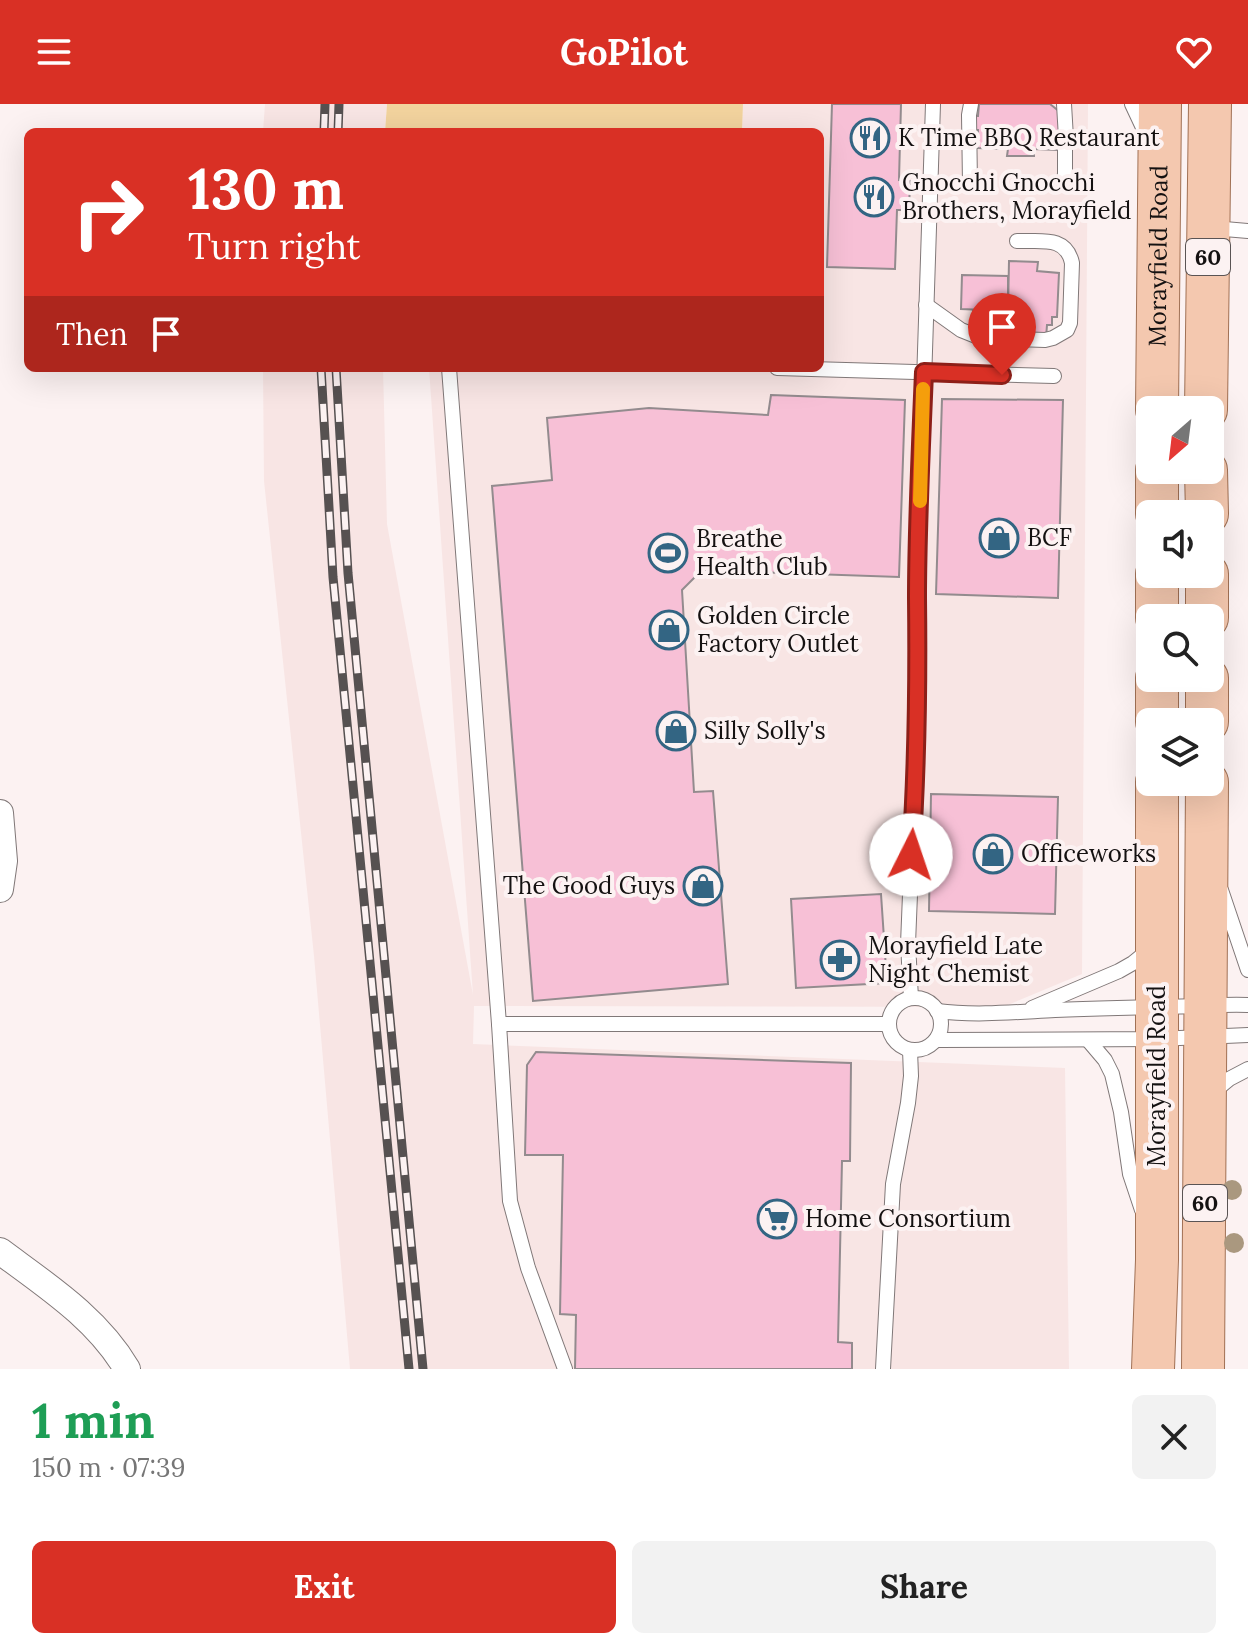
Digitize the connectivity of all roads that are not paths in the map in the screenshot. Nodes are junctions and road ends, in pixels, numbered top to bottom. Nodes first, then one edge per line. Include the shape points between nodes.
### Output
1 (933, 104) edge
2 (971, 104) edge
3 (1064, 104) edge
4 (1132, 104) edge
5 (1160, 104) edge
6 (1210, 104) edge
7 (1159, 162) junction
8 (1063, 183) dead end
9 (970, 184) dead end
10 (1228, 229) edge
11 (1017, 241) dead end
12 (926, 305) junction
13 (824, 369) edge
14 (449, 372) edge
15 (924, 372) junction
16 (1054, 376) dead end
17 (1157, 396) edge
18 (1208, 396) edge
19 (1157, 796) edge
20 (1207, 796) edge
21 (0, 813) edge
22 (1207, 852) junction
23 (0, 889) edge
24 (1157, 942) junction
25 (1248, 970) edge
26 (911, 998) junction
27 (1248, 1005) edge
28 (937, 1011) junction
29 (1025, 1012) junction
30 (1207, 1021) junction
31 (1157, 1022) junction
32 (499, 1024) junction
33 (888, 1024) junction
34 (1248, 1035) edge
35 (936, 1040) junction
36 (1088, 1040) junction
37 (910, 1050) junction
38 (1248, 1069) edge
39 (1206, 1098) junction
40 (0, 1251) edge
41 (1157, 1260) junction
42 (127, 1369) edge
43 (565, 1369) edge
44 (883, 1369) edge
45 (1153, 1369) edge
46 (1203, 1369) edge

1 - 12 lane
2 - 9 lane
3 - 8 lane
4 - 7 lane
5 - 7 main road, Morayfield Road / 60
6 - 10 main road, Morayfield Road / 60
7 - 17 main road, Morayfield Road / 60
10 - 18 main road, Morayfield Road / 60
11 - 12 lane via 1055,243 1070,255 1071,318 1060,335 1045,340 981,338
12 - 15 lane
13 - 15 lane
14 - 32 lane
15 - 16 lane
15 - 26 lane via 908,944
19 - 24 main road, Morayfield Road / 60
20 - 22 main road, Morayfield Road / 60
21 - 23 street
22 - 25 lane
22 - 30 main road, Morayfield Road / 60
24 - 29 lane via 1119,971
24 - 31 main road, Morayfield Road / 60
26 - 28 lane via 926,1000
26 - 33 lane via 892,1010
27 - 30 lane via 1232,1004
28 - 29 lane
28 - 35 lane via 941,1026
29 - 31 lane
30 - 31 lane
30 - 31 lane
30 - 34 lane
30 - 39 main road, Morayfield Road / 60
31 - 36 lane
31 - 41 main road, Morayfield Road / 60
32 - 33 lane
32 - 43 lane via 510,1201
33 - 37 lane via 897,1044
35 - 36 lane
35 - 37 lane via 924,1049
36 - 41 lane via 1112,1074 1130,1174
37 - 44 lane via 908,1103 893,1184
38 - 39 lane
39 - 46 main road, Morayfield Road / 60
40 - 42 street via 88,1319
41 - 45 main road, Morayfield Road / 60

